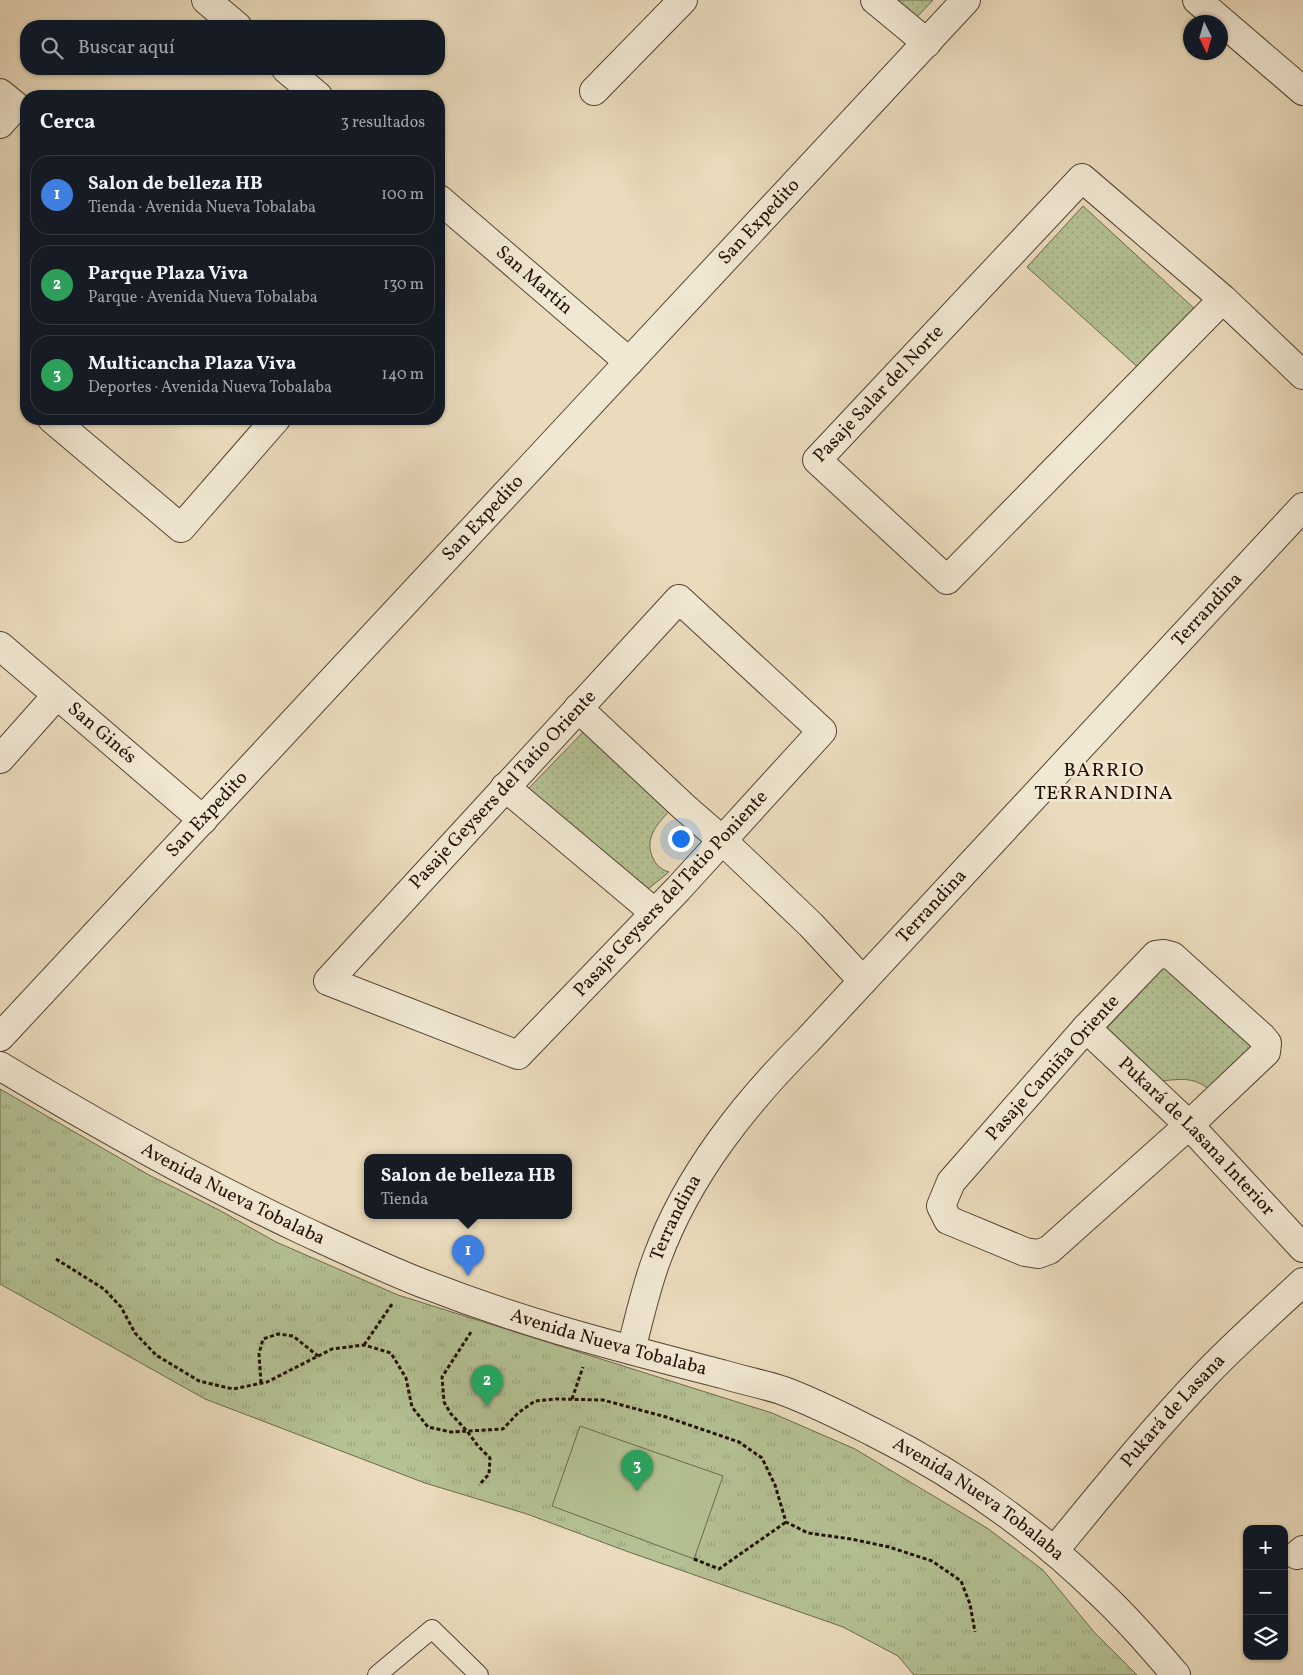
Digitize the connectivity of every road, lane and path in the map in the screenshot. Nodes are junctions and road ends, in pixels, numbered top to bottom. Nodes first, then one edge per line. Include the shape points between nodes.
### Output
1 (206, 0) edge
2 (683, 0) edge
3 (875, 0) edge
4 (966, 0) edge
5 (1197, 0) edge
6 (230, 20) edge
7 (927, 42) junction
8 (293, 75) edge
9 (311, 90) edge
10 (594, 91) dead end
11 (1303, 91) edge
12 (0, 93) edge
13 (0, 124) edge
14 (445, 205) edge
15 (1223, 299) junction
16 (629, 362) junction
17 (1302, 374) edge
18 (59, 425) edge
19 (271, 425) edge
20 (1303, 507) edge
21 (0, 646) edge
22 (58, 695) junction
23 (578, 708) junction
24 (822, 731) joint
25 (0, 759) edge
26 (505, 787) junction
27 (203, 820) junction
28 (723, 840) junction
29 (655, 913) junction
30 (862, 981) junction
31 (1086, 1028) junction
32 (0, 1037) edge
33 (518, 1054) joint
34 (0, 1066) edge
35 (1189, 1125) junction
36 (1303, 1248) edge
37 (56, 1259) dead end
38 (1303, 1282) edge
39 (393, 1302) dead end
40 (474, 1329) dead end
41 (364, 1345) junction
42 (632, 1350) junction
43 (318, 1356) junction
44 (261, 1383) junction
45 (467, 1431) junction
46 (479, 1485) dead end
47 (786, 1522) junction
48 (1054, 1551) junction
49 (694, 1559) dead end
50 (975, 1632) dead end
51 (377, 1675) edge
52 (479, 1675) edge
53 (1176, 1675) edge

1 - 6 street
2 - 10 street
3 - 7 street
4 - 7 street, San Expedito
5 - 11 street
7 - 16 street, San Expedito
8 - 9 street
12 - 13 street via 16,106
14 - 16 street, San Martín
15 - 15 street, Pasaje Salar del Norte via 947,580 816,460 1082,178
15 - 17 street, Pasaje Salar del Norte
16 - 27 street, San Expedito
18 - 19 street via 181,528
20 - 30 street, Terrandina
21 - 22 street, San Ginés
22 - 25 street
22 - 27 street, San Ginés
23 - 24 street, Pasaje Geysers del Tatio Oriente via 679,599
23 - 26 street, Pasaje Geysers del Tatio Oriente
23 - 28 street
24 - 28 street, Pasaje Geysers del Tatio Poniente
26 - 29 street
26 - 33 street, Pasaje Geysers del Tatio Oriente via 328,981
27 - 32 street, San Expedito
28 - 29 street, Pasaje Geysers del Tatio Poniente
28 - 30 street via 811,925
29 - 33 street, Pasaje Geysers del Tatio Poniente
30 - 42 street, Terrandina via 775,1072 719,1143 694,1182 672,1222 657,1259
31 - 35 street, Pukará de Lasana Interior
31 - 35 street, Pasaje Camiña Oriente via 1156,955 1164,954 1172,956 1262,1037 1267,1043 1266,1052
31 - 35 street, Pasaje Camiña Oriente via 951,1182 941,1206 948,1220 1025,1252 1038,1254 1049,1250
34 - 42 street, Avenida Nueva Tobalaba via 179,1169 345,1250 490,1308
35 - 36 street, Pukará de Lasana Interior
37 - 44 path via 104,1290 121,1307 135,1333 156,1355 199,1381 233,1389
38 - 48 street, Pukará de Lasana via 1202,1378
39 - 41 path
40 - 45 path via 442,1377 444,1402
41 - 43 path via 332,1349
41 - 45 path via 391,1353 406,1378 412,1407 428,1427 451,1432
42 - 48 street, Avenida Nueva Tobalaba via 782,1391 840,1415 952,1476
43 - 44 path
43 - 44 path via 293,1336 278,1334 263,1339 259,1354
45 - 46 path via 490,1458 488,1474
45 - 47 path via 503,1429 535,1401 556,1399 602,1400 666,1417 739,1442 762,1458
47 - 49 path via 719,1569
47 - 50 path via 808,1533 889,1547 932,1561 961,1581 970,1604
48 - 53 street, Avenida Nueva Tobalaba via 1098,1591
51 - 52 lane via 432,1628

